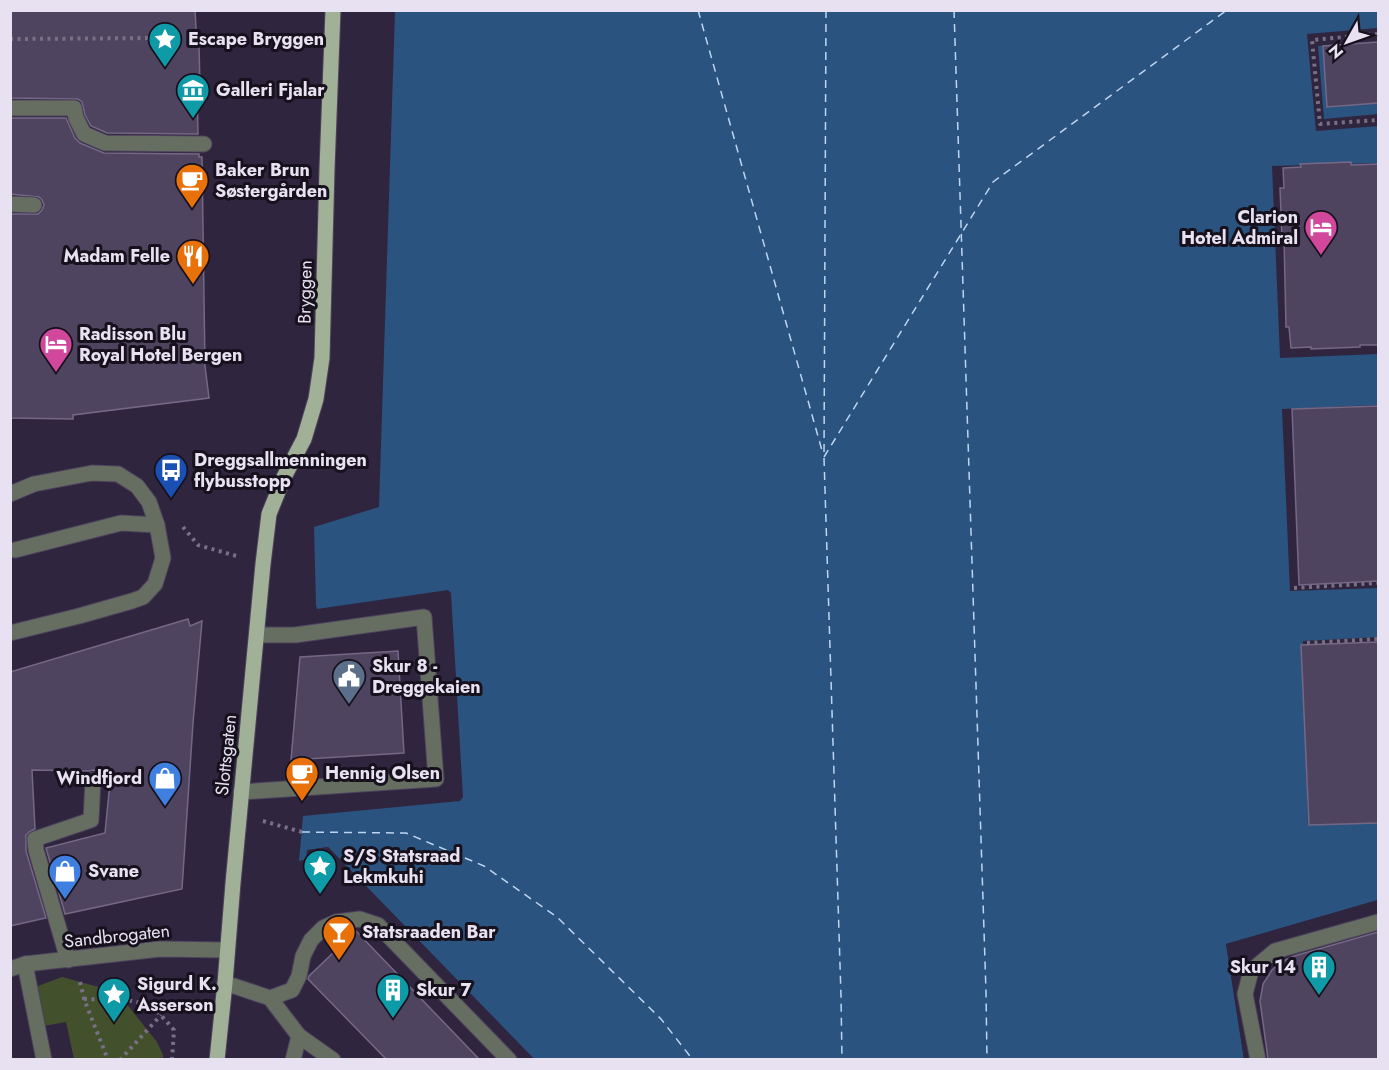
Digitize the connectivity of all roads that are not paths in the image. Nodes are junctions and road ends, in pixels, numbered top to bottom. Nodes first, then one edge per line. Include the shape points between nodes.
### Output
1 (333, 10) edge
2 (10, 108) edge
3 (204, 144) dead end
4 (10, 204) edge
5 (34, 205) dead end
6 (10, 494) edge
7 (157, 525) junction
8 (15, 550) dead end
9 (263, 564) joint
10 (10, 633) edge
11 (257, 635) junction
12 (93, 780) dead end
13 (241, 792) junction
14 (1378, 922) edge
15 (227, 950) junction
16 (71, 960) junction
17 (18, 967) edge
18 (225, 983) junction
19 (270, 998) junction
20 (299, 1036) junction
21 (44, 1059) edge
22 (217, 1059) edge
23 (293, 1059) edge
24 (333, 1059) edge
25 (509, 1059) edge
26 (1258, 1059) edge

1 - 9 main road, Bryggen via 322,358 316,399 304,439 269,514
2 - 3 street via 74,108 84,134 105,143
4 - 5 street
6 - 7 street via 34,484 92,473 118,474 137,486 149,502
7 - 8 street via 121,523
7 - 10 street via 163,558 155,584 143,597
9 - 11 main road, Slottsgaten
11 - 13 main road, Slottsgaten
11 - 13 street via 295,635 424,617 436,779
12 - 16 street via 91,819 35,839
13 - 15 main road, Slottsgaten
14 - 26 street via 1275,951 1251,971 1245,994
15 - 16 street, Sandbrogaten via 160,949
15 - 18 main road, Slottsgaten
16 - 17 street, Sandbrogaten
17 - 21 street
18 - 19 street
18 - 22 main road, Slottsgaten
19 - 20 street
19 - 25 street via 292,990 311,940 323,928 360,919 378,925
20 - 23 street
20 - 24 street

